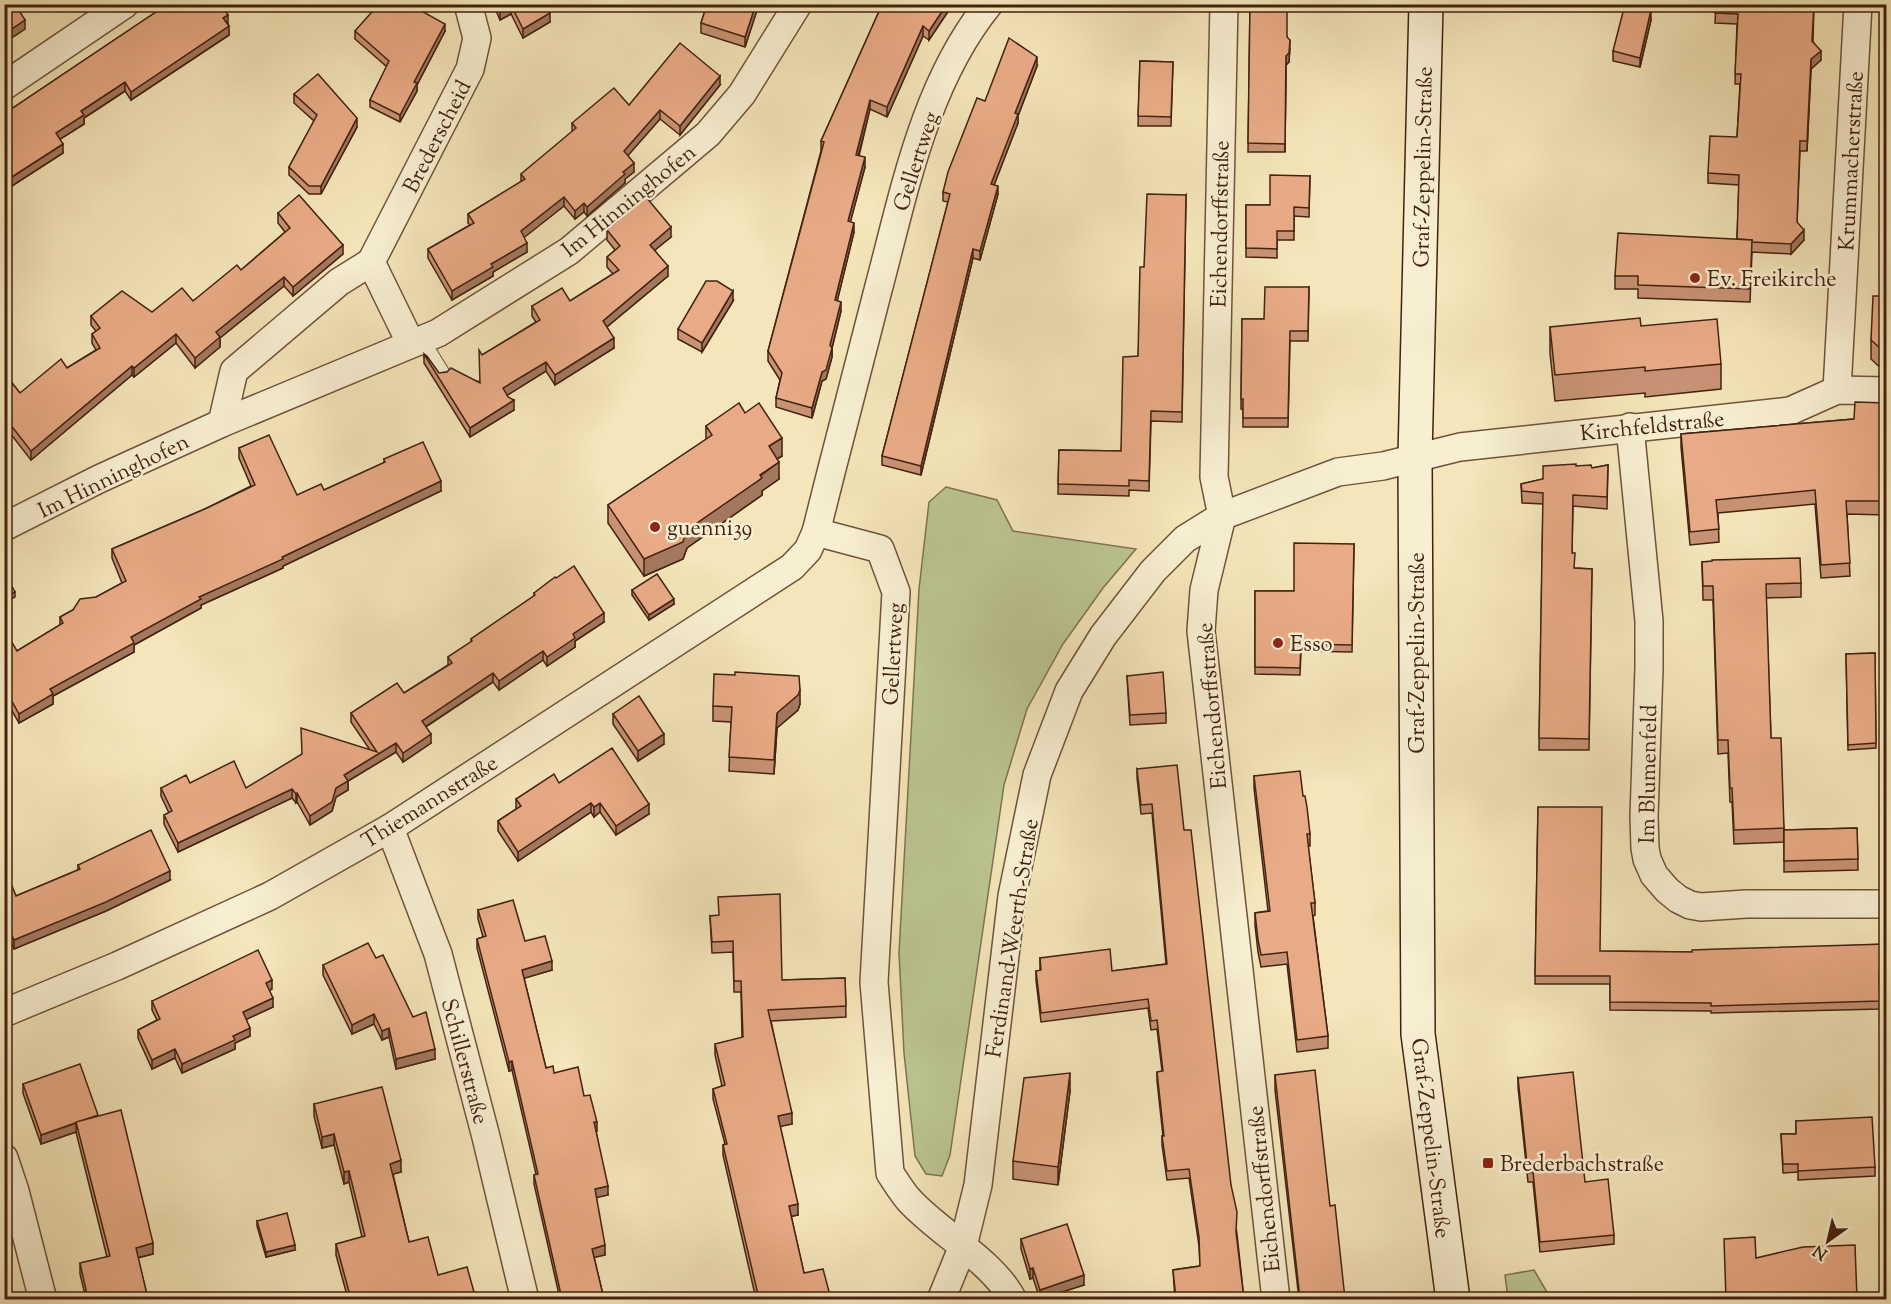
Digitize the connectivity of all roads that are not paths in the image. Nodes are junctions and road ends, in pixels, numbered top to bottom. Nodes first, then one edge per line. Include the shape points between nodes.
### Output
1 (126, 4) edge
2 (468, 4) edge
3 (798, 4) edge
4 (990, 4) edge
5 (1224, 4) edge
6 (1426, 4) edge
7 (1858, 4) edge
8 (4, 86) edge
9 (371, 262) junction
10 (416, 342) junction
11 (443, 374) edge
12 (1837, 390) junction
13 (1887, 391) edge
14 (222, 423) junction
15 (1630, 427) junction
16 (1415, 457) junction
17 (1222, 516) junction
18 (4, 527) edge
19 (816, 532) junction
20 (390, 828) junction
21 (1887, 904) edge
22 (4, 1013) edge
23 (4, 1158) edge
24 (963, 1246) junction
25 (43, 1299) edge
26 (525, 1299) edge
27 (941, 1299) edge
28 (1013, 1299) edge
29 (1276, 1299) edge
30 (1453, 1299) edge

1 - 8 street
2 - 9 street, Brederscheid via 477,38 470,69
3 - 10 street, Im Hinninghofen via 742,94 708,134 569,251 438,333
4 - 19 street, Gellertweg via 958,51 911,164
5 - 17 street, Eichendorffstraße via 1215,477
6 - 16 main road, Graf-Zeppelin-Straße
7 - 12 street, Krummacherstraße
9 - 10 street
9 - 14 street via 339,282 234,371
10 - 11 lane
10 - 14 street, Im Hinninghofen
12 - 13 street, Kirchfeldstraße
12 - 15 street, Kirchfeldstraße via 1790,411
14 - 18 street, Im Hinninghofen
15 - 16 street, Kirchfeldstraße via 1460,447
15 - 21 street, Im Blumenfeld via 1649,621 1644,827 1647,859 1654,875 1678,899 1701,907
16 - 17 street, Ferdinand-Weerth-Straße via 1338,472
16 - 30 main road, Graf-Zeppelin-Straße via 1418,1034
17 - 24 street, Ferdinand-Weerth-Straße via 1177,547 1103,636 1069,692 1037,775 1012,896 978,1185
17 - 29 street, Eichendorffstraße via 1204,590 1201,631
19 - 20 street, Thiemannstraße via 808,550 792,567
19 - 24 street, Gellertweg via 880,549 896,592 874,982 890,1173 908,1200
20 - 22 street, Thiemannstraße via 270,896
20 - 26 street, Schillerstraße via 438,954
23 - 25 street
24 - 27 street, Ferdinand-Weerth-Straße
24 - 28 street via 1007,1287

